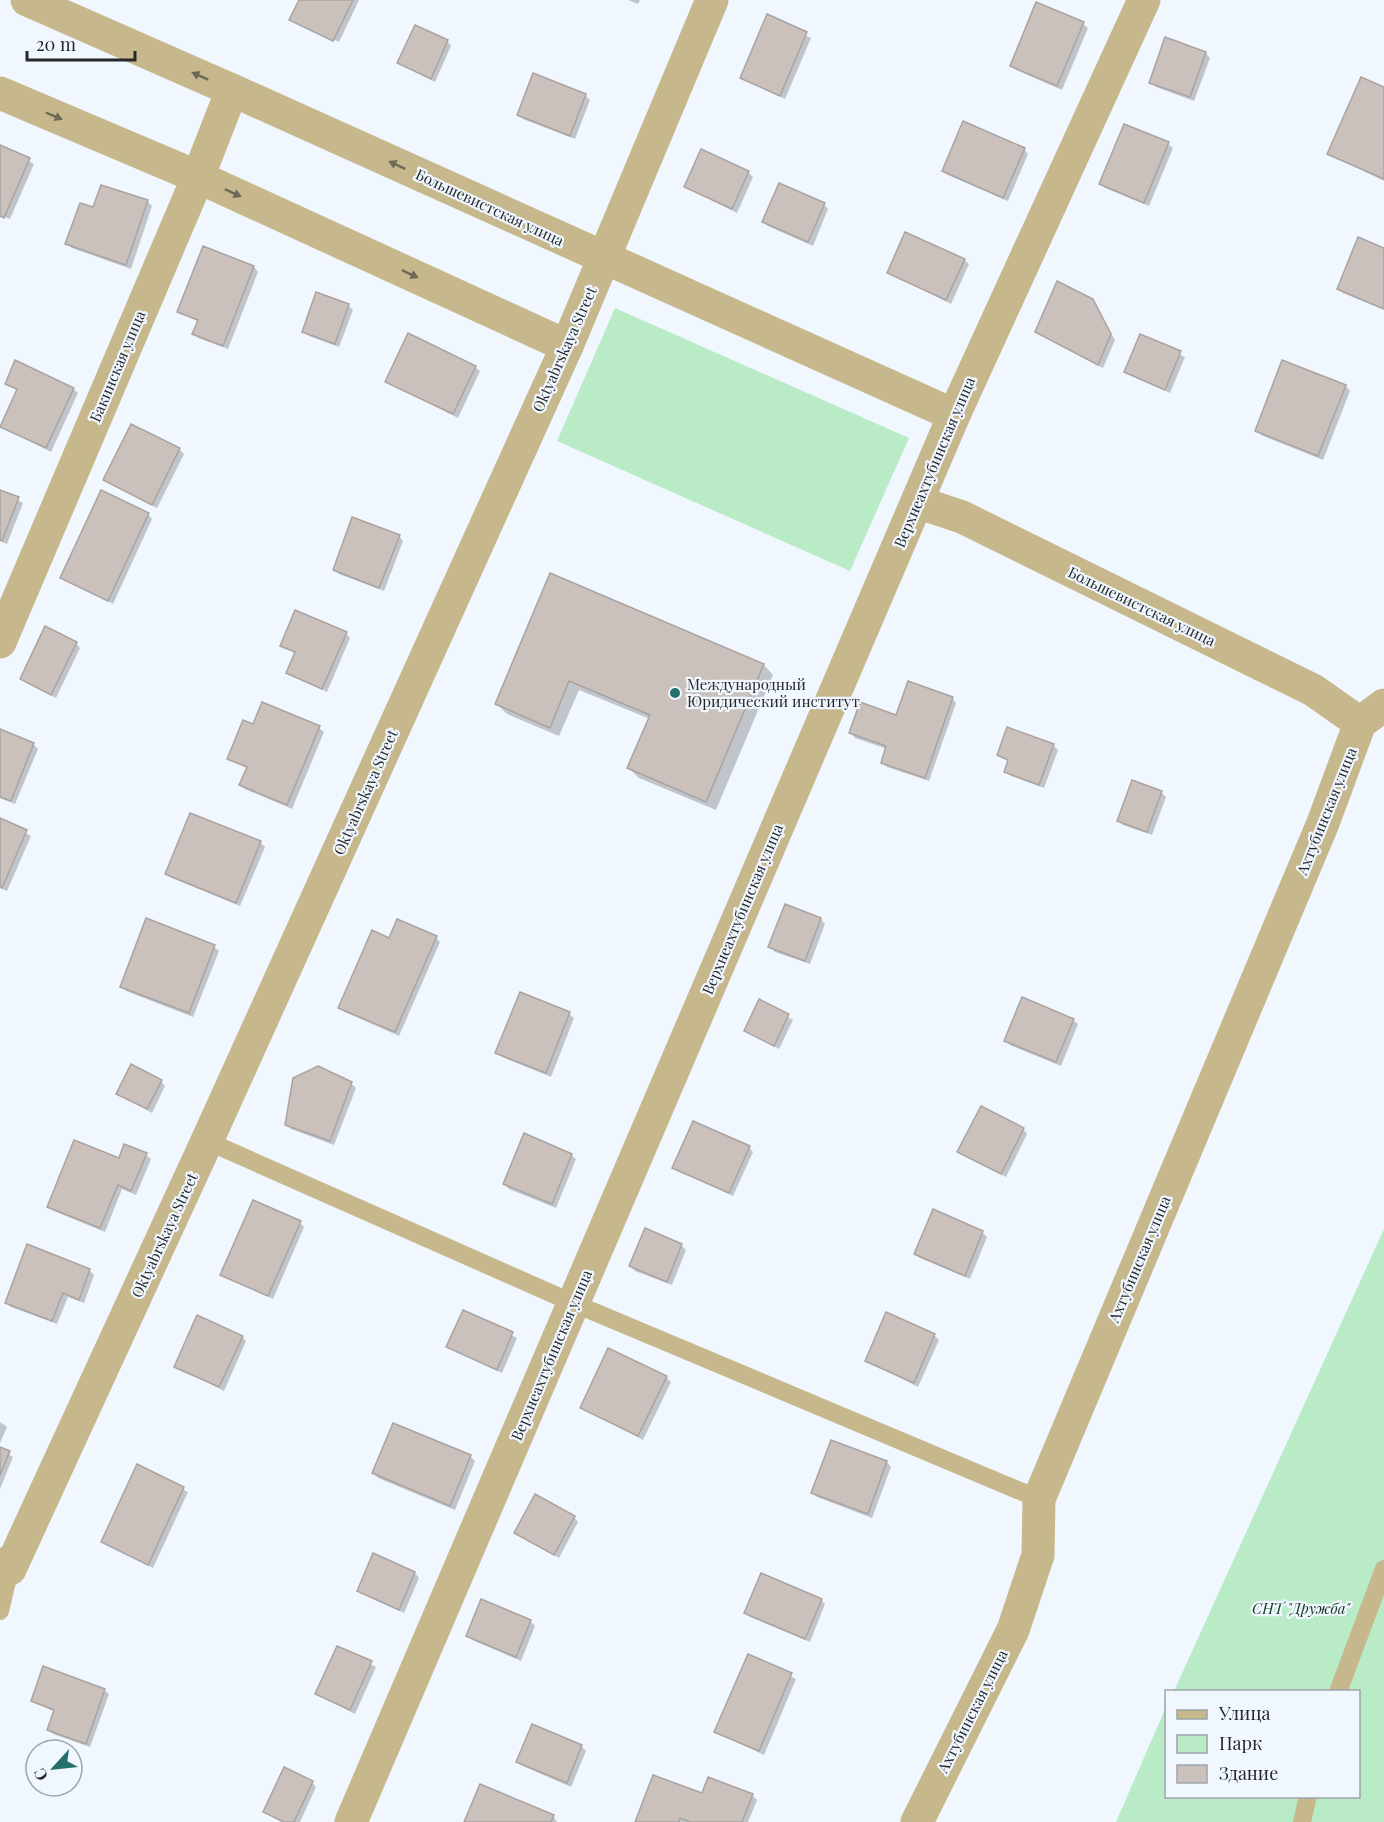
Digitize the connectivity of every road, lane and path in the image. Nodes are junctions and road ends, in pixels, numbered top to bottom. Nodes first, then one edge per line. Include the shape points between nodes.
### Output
1 (27, 0) edge
2 (712, 0) edge
3 (1144, 0) edge
4 (232, 90) junction
5 (0, 93) edge
6 (198, 177) junction
7 (603, 259) junction
8 (567, 346) junction
9 (954, 416) junction
10 (917, 502) junction
11 (0, 642) edge
12 (1372, 714) edge
13 (207, 1141) junction
14 (573, 1303) junction
15 (1039, 1499) junction
16 (5, 1567) edge
17 (1384, 1569) edge
18 (0, 1611) edge
19 (1339, 1690) edge
20 (1308, 1798) edge
21 (351, 1822) edge
22 (917, 1822) edge
23 (1302, 1822) edge

4 -> 1 street, Большевистская улица
2 - 7 street, Oktyabrskaya Street
3 - 9 street, Верхнеахтубинская улица
4 - 6 street, Бакинская улица
7 -> 4 street, Большевистская улица
5 -> 6 street
6 -> 8 street
6 - 11 street, Бакинская улица
7 - 8 street, Oktyabrskaya Street
7 - 9 street, Большевистская улица
8 - 13 street, Oktyabrskaya Street
9 - 10 street, Верхнеахтубинская улица
10 - 12 street, Большевистская улица via 962,518 1313,690
10 - 14 street, Верхнеахтубинская улица
12 - 15 street, Ахтубинская улица
13 - 14 lane
13 - 16 street, Oktyabrskaya Street
14 - 15 lane
14 - 21 street, Верхнеахтубинская улица
15 - 22 street, Ахтубинская улица via 1038,1555 1013,1630
16 - 18 lane
17 - 19 lane
20 - 23 lane

